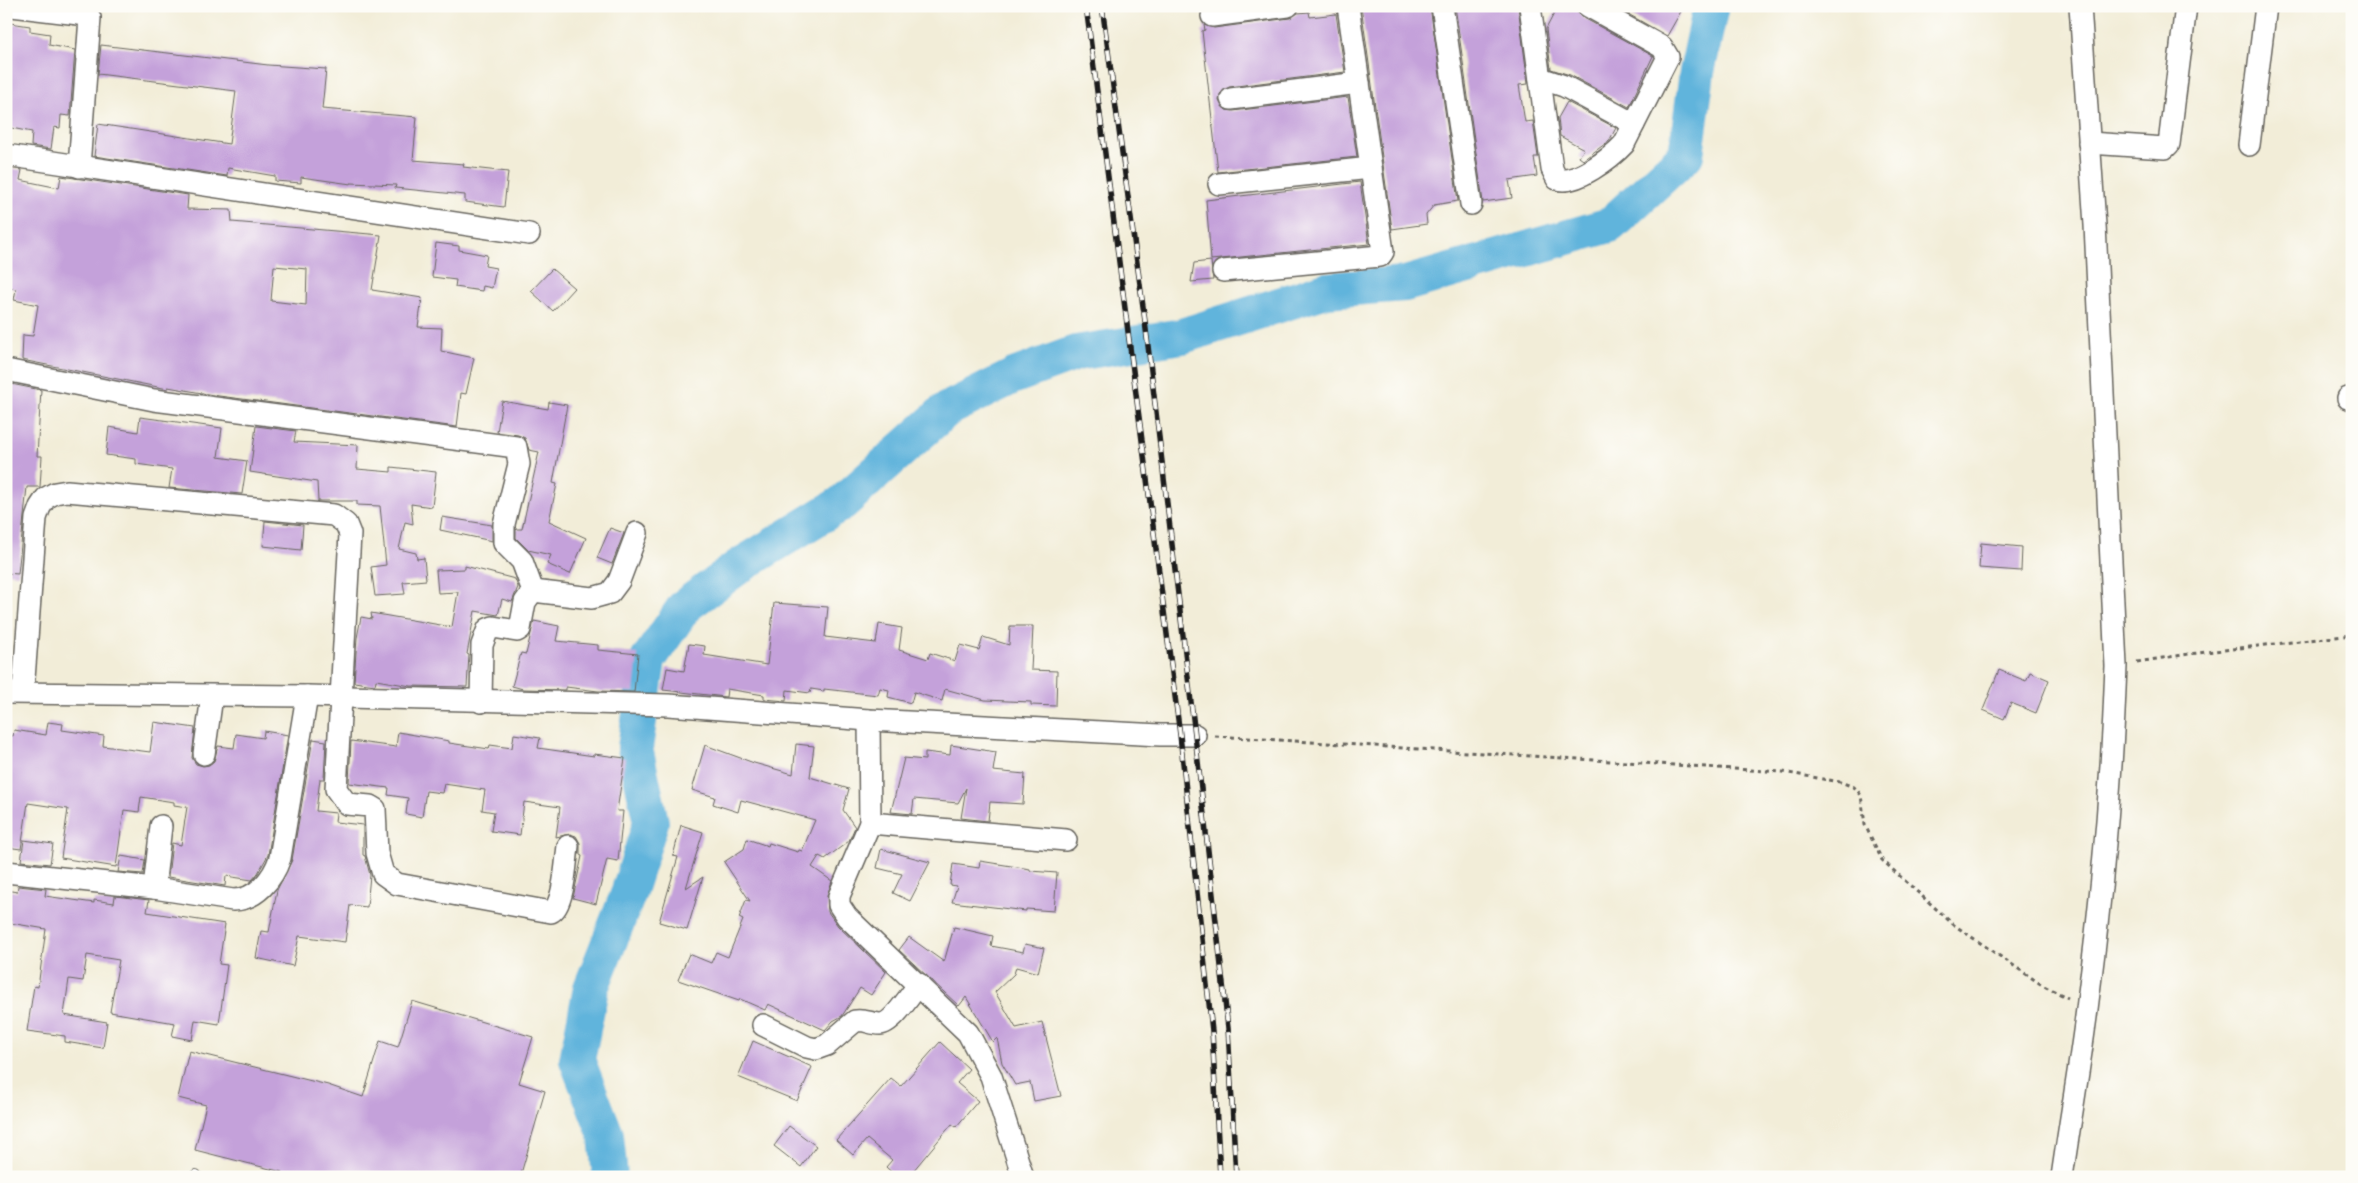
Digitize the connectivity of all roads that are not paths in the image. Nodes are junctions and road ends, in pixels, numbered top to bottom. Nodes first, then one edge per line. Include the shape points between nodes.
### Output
1 (12, 6) edge
2 (1288, 6) edge
3 (1348, 6) edge
4 (1442, 6) edge
5 (1530, 6) edge
6 (1588, 6) edge
7 (2080, 6) edge
8 (2186, 6) edge
9 (2266, 6) edge
10 (1212, 16) dead end
11 (1540, 78) junction
12 (1359, 83) junction
13 (1231, 99) dead end
14 (1634, 124) junction
15 (2089, 143) junction
16 (2249, 146) dead end
17 (6, 155) edge
18 (79, 167) junction
19 (1371, 168) junction
20 (1219, 184) dead end
21 (1471, 204) dead end
22 (528, 234) dead end
23 (1224, 271) dead end
24 (6, 370) edge
25 (636, 533) dead end
26 (533, 592) junction
27 (15, 693) edge
28 (212, 696) junction
29 (307, 696) junction
30 (340, 697) junction
31 (480, 702) junction
32 (869, 720) junction
33 (1194, 735) road end
34 (204, 754) dead end
35 (870, 822) junction
36 (162, 826) dead end
37 (1066, 840) dead end
38 (568, 846) dead end
39 (6, 872) edge
40 (154, 888) junction
41 (919, 984) junction
42 (763, 1025) dead end
43 (1024, 1177) edge
44 (2062, 1177) edge

1 - 18 street via 87,15 90,18
2 - 10 street
3 - 12 street
4 - 21 street
5 - 11 street
6 - 14 street via 1662,47 1667,54 1666,65
7 - 15 street
8 - 15 street via 2170,144 2165,148
9 - 16 street
11 - 14 street via 1564,86
11 - 14 street via 1552,169 1557,179 1566,181 1574,178 1615,154
12 - 13 street
12 - 19 street
15 - 44 street via 2116,666 2114,739 2088,1008
17 - 18 street
18 - 22 street
19 - 20 street
19 - 23 street via 1383,252 1380,256
24 - 26 street via 154,400 516,447 519,464 504,524 504,543 522,562
25 - 26 street via 619,581 610,593 592,598
26 - 31 street via 525,602 520,629 493,627 485,634
27 - 28 street
27 - 30 street via 36,518 46,498 67,491 334,515 342,520 350,534
28 - 29 street
28 - 34 street
29 - 30 street
29 - 40 street via 280,858 269,880 255,894 240,900
30 - 31 street
30 - 38 street via 336,789 347,804 375,809 377,852 387,879 397,884 551,912 556,909 560,898
31 - 32 street via 668,705
32 - 33 street
32 - 35 street
35 - 37 street
35 - 41 street via 839,896 839,905 847,918
36 - 40 street
39 - 40 street
41 - 42 street via 889,1021 880,1024 855,1021 821,1048 807,1047
41 - 43 street via 968,1032 991,1076

